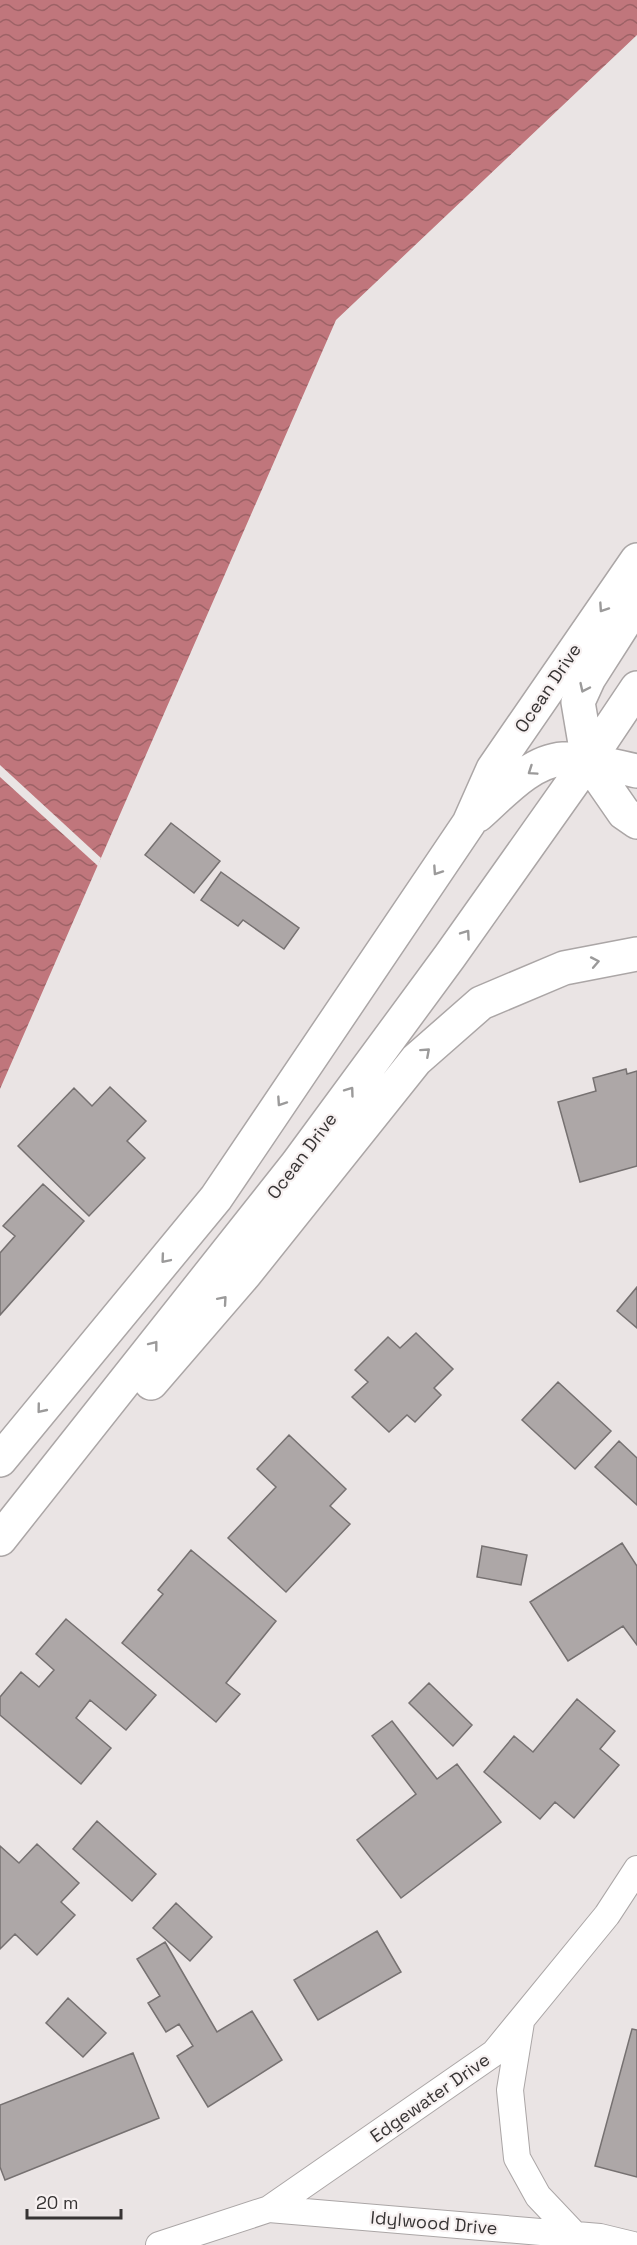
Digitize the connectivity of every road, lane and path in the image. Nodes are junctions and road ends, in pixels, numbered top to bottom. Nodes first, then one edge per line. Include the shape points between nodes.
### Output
1 (637, 560) edge
2 (637, 603) edge
3 (637, 688) edge
4 (588, 760) junction
5 (637, 771) edge
6 (637, 822) edge
7 (470, 823) junction
8 (637, 954) edge
9 (77, 1364) junction
10 (115, 1395) junction
11 (0, 1460) edge
12 (0, 1539) edge
13 (0, 1544) edge
14 (637, 1869) edge
15 (522, 2020) junction
16 (270, 2209) junction
17 (574, 2235) junction
18 (159, 2245) edge
19 (633, 2245) edge

1 -> 7 main road, Ocean Drive via 493,769
2 -> 4 main road, Ocean Drive via 578,702
3 - 4 main road, Ocean Drive
4 - 5 main road
4 - 6 main road via 624,813
4 -> 7 main road, Ocean Drive via 561,759 537,766
10 -> 4 main road, Ocean Drive via 297,1164
7 -> 9 main road, Ocean Drive via 216,1198
13 -> 8 main road via 40,1512 230,1292 416,1060 481,1003 564,968
9 - 10 main road
9 -> 11 main road, Ocean Drive
10 - 12 main road, Ocean Drive
14 - 15 street, Edgewater Drive via 607,1915
15 - 16 street, Edgewater Drive via 494,2053
15 - 17 street via 510,2090 517,2158 538,2196
16 - 17 street, Idylwood Drive
16 - 18 street, Edgewater Drive
17 - 19 street, Idylwood Drive via 600,2236

